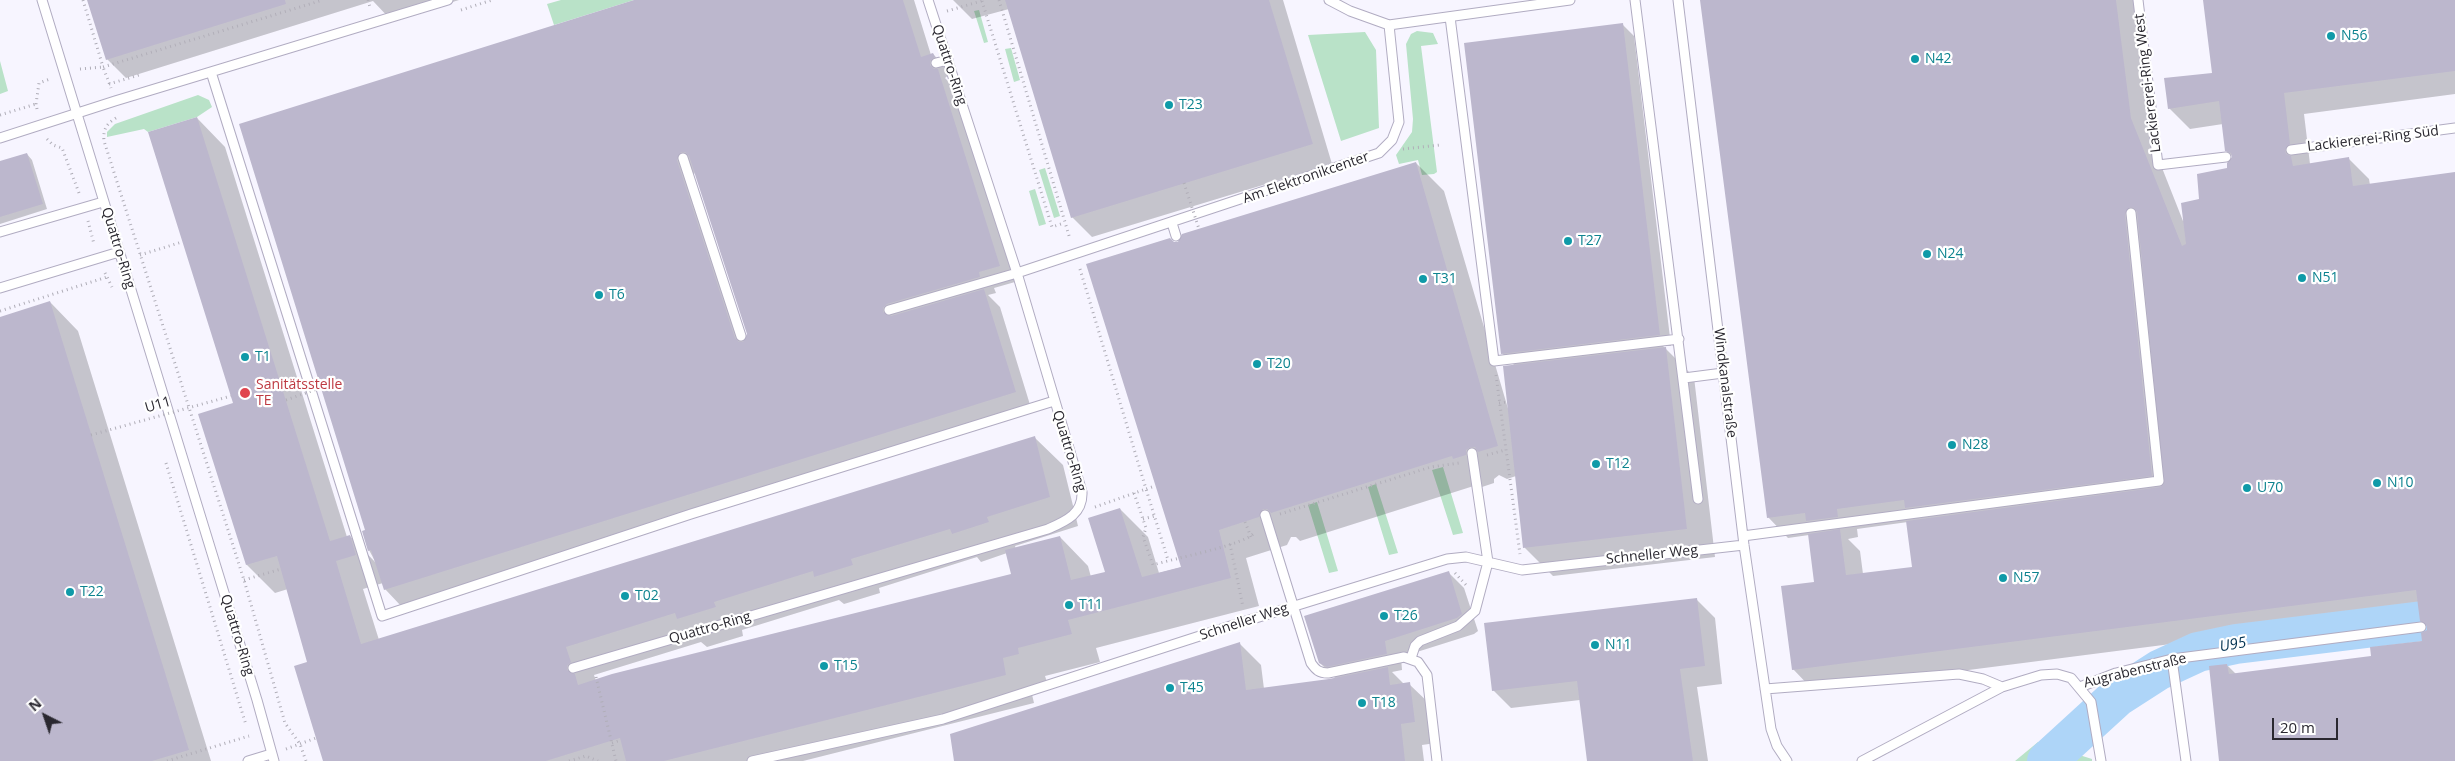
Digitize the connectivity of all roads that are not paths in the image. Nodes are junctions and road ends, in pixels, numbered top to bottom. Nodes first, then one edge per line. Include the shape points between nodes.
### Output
1 (42, 0) edge
2 (448, 0) edge
3 (928, 0) edge
4 (1328, 0) edge
5 (1570, 0) edge
6 (1635, 0) edge
7 (1678, 0) edge
8 (2138, 0) edge
9 (1450, 17) junction
10 (1389, 25) junction
11 (948, 60) junction
12 (936, 63) dead end
13 (211, 72) junction
14 (77, 114) junction
15 (2455, 128) edge
16 (0, 138) edge
17 (2291, 150) dead end
18 (2226, 157) dead end
19 (683, 158) dead end
20 (103, 202) junction
21 (2131, 213) dead end
22 (1172, 223) junction
23 (0, 232) edge
24 (1176, 236) dead end
25 (119, 252) junction
26 (1017, 273) junction
27 (0, 288) edge
28 (889, 310) dead end
29 (741, 336) dead end
30 (1679, 339) junction
31 (1723, 374) junction
32 (1684, 378) junction
33 (1054, 401) junction
34 (1472, 454) dead end
35 (1698, 499) dead end
36 (1265, 517) road end
37 (1744, 540) junction
38 (1488, 562) junction
39 (1294, 606) junction
40 (2421, 628) dead end
41 (1411, 658) junction
42 (2172, 659) junction
43 (573, 668) dead end
44 (2002, 687) junction
45 (2080, 687) junction
46 (1765, 688) junction
47 (272, 757) edge
48 (248, 761) edge
49 (752, 761) edge
50 (1437, 761) edge
51 (1787, 761) edge
52 (1862, 761) edge
53 (2101, 761) edge
54 (2186, 761) edge

1 - 14 lane, Quattro-Ring
2 - 13 lane
3 - 11 lane, Quattro-Ring
4 - 10 lane
5 - 9 lane
6 - 30 lane
7 - 31 lane, Windkanalstraße
8 - 18 lane, Lackiererei-Ring West via 2158,165
9 - 10 lane
9 - 30 lane via 1494,361
10 - 22 lane, Am Elektronikcenter via 1399,122 1397,132 1388,145 1379,153
11 - 12 lane
11 - 26 lane, Quattro-Ring
13 - 14 lane
13 - 33 lane via 382,616
14 - 16 lane
14 - 20 lane, Quattro-Ring
15 - 17 lane, Lackiererei-Ring Süd
19 - 29 lane
20 - 23 lane
20 - 25 lane, Quattro-Ring
21 - 37 lane, Schneller Weg via 2160,481
22 - 24 lane
22 - 26 lane, Am Elektronikcenter
25 - 27 lane
25 - 47 lane, Quattro-Ring
26 - 28 lane, Am Elektronikcenter
26 - 33 lane, Quattro-Ring
30 - 32 lane
31 - 32 lane
31 - 37 lane, Windkanalstraße
32 - 35 lane
33 - 43 lane, Quattro-Ring via 1082,492 1080,506 1074,516 1048,528
34 - 38 lane
36 - 39 lane
37 - 38 lane, Schneller Weg via 1522,570
37 - 46 lane, Windkanalstraße
38 - 39 lane, Schneller Weg via 1466,557 1447,559
38 - 41 lane via 1475,611 1458,626 1420,641 1414,646
39 - 41 lane via 1311,663 1318,671 1328,673
39 - 49 lane, Schneller Weg via 943,719
40 - 42 lane, Augrabenstraße
41 - 50 lane via 1427,675
42 - 45 lane, Augrabenstraße via 2116,673
42 - 54 lane
44 - 45 lane, Augrabenstraße via 2041,675 2057,674 2070,678
44 - 46 lane via 1959,674
44 - 52 lane, Augrabenstraße
45 - 53 lane via 2091,702
46 - 51 lane, Windkanalstraße via 1771,729
47 - 48 lane

